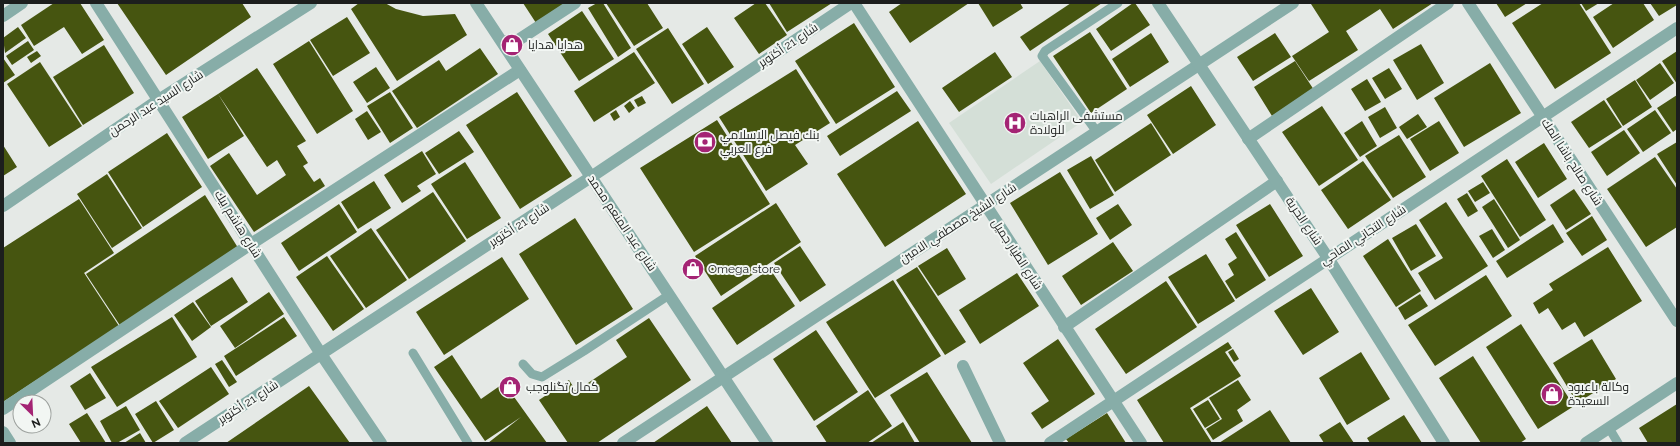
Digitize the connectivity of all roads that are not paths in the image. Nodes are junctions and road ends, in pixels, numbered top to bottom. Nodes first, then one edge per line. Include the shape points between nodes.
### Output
1 (22, 3) edge
2 (96, 3) edge
3 (311, 3) edge
4 (476, 3) edge
5 (575, 3) edge
6 (851, 3) edge
7 (854, 3) edge
8 (1118, 3) edge
9 (1158, 3) edge
10 (1293, 3) edge
11 (1448, 3) edge
12 (1468, 3) edge
13 (3, 16) edge
14 (1677, 28) edge
15 (506, 48) junction
16 (1198, 65) junction
17 (520, 70) junction
18 (160, 99) junction
19 (1543, 117) junction
20 (1097, 132) junction
21 (1248, 139) junction
22 (591, 177) junction
23 (1277, 181) junction
24 (985, 205) junction
25 (3, 206) edge
26 (251, 244) junction
27 (1328, 258) junction
28 (669, 294) junction
29 (1677, 321) edge
30 (1064, 327) junction
31 (412, 353) dead end
32 (321, 354) junction
33 (523, 364) dead end
34 (963, 366) dead end
35 (723, 377) junction
36 (1677, 383) edge
37 (1112, 400) junction
38 (3, 409) edge
39 (1609, 428) junction
40 (3, 432) edge
41 (192, 441) edge
42 (10, 443) edge
43 (381, 443) edge
44 (468, 443) edge
45 (623, 443) edge
46 (767, 443) edge
47 (1000, 443) edge
48 (1050, 443) edge
49 (1141, 443) edge
50 (1444, 443) edge
51 (1586, 443) edge
52 (1618, 443) edge

1 - 13 street
2 - 18 street, شارع هاشم بيك
3 - 18 street, شارع السيد عبد الرحمن
4 - 15 street, شارع عبد المنعم محمد
5 - 15 street
6 - 22 street, شارع 21 أكتوبر
7 - 24 street, شارع الطيار جميل
8 - 20 lane via 1045,51 1042,56
9 - 16 street, شارع الحرية
10 - 16 street, شارع الشيخ مصطفي الامين
11 - 21 street
12 - 19 street, شارع صالح باشا المك
14 - 19 street, شارع التجاني الماحي
15 - 17 street, شارع عبد المنعم محمد
16 - 20 street, شارع الشيخ مصطفي الامين
16 - 21 street, شارع الحرية
17 - 22 street, شارع عبد المنعم محمد
17 - 26 street
18 - 25 street, شارع السيد عبد الرحمن
18 - 26 street, شارع هاشم بيك
19 - 27 street, شارع التجاني الماحي
19 - 29 street, شارع صالح باشا المك
20 - 24 street, شارع الشيخ مصطفي الامين
21 - 23 street, شارع الحرية
22 - 28 street, شارع عبد المنعم محمد
22 - 32 street, شارع 21 أكتوبر
23 - 27 street, شارع الحرية
23 - 30 street
24 - 30 street, شارع الطيار جميل
24 - 35 street, شارع الشيخ مصطفي الامين
26 - 32 street, شارع هاشم بيك
26 - 38 street
27 - 37 street, شارع التجاني الماحي
27 - 50 street, شارع الحرية
28 - 33 lane via 542,376 532,374
28 - 35 street, شارع عبد المنعم محمد
30 - 37 street, شارع الطيار جميل
31 - 44 lane
32 - 41 street, شارع 21 أكتوبر
32 - 43 street, شارع هاشم بيك
34 - 47 street
35 - 45 street, شارع الشيخ مصطفي الامين
35 - 46 street, شارع عبد المنعم محمد
36 - 39 street
37 - 48 street, شارع التجاني الماحي
37 - 49 street, شارع الطيار جميل
39 - 51 street
39 - 52 lane
40 - 42 street

